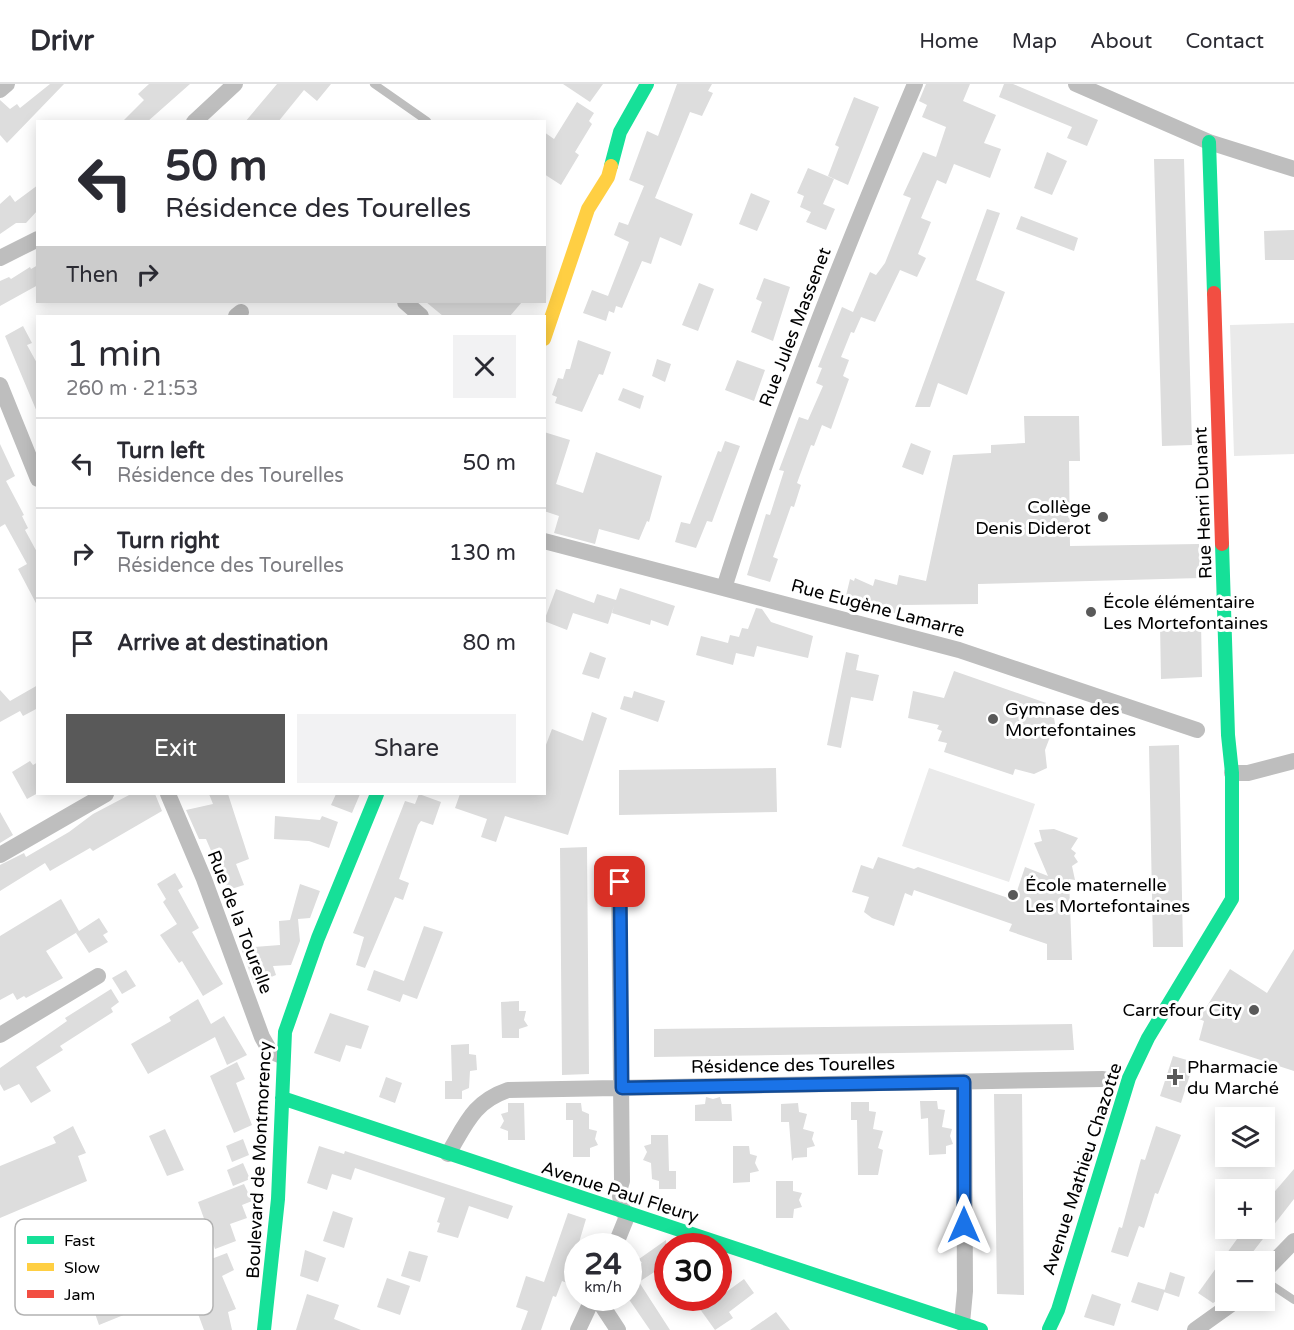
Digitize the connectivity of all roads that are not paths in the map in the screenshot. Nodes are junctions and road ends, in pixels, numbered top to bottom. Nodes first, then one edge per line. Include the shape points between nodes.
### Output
1 (7, 84) edge
2 (374, 84) edge
3 (647, 84) edge
4 (915, 84) edge
5 (1076, 84) edge
6 (228, 86) edge
7 (0, 90) edge
8 (1112, 91) edge
9 (196, 120) edge
10 (427, 120) edge
11 (620, 132) junction
12 (1209, 142) junction
13 (597, 162) dead end
14 (1294, 169) edge
15 (590, 180) dead end
16 (588, 209) junction
17 (36, 239) edge
18 (0, 258) edge
19 (406, 303) edge
20 (420, 315) edge
21 (546, 333) edge
22 (2, 397) edge
23 (36, 474) edge
24 (546, 542) edge
25 (724, 588) junction
26 (1197, 730) dead end
27 (1293, 762) edge
28 (1232, 773) junction
29 (104, 795) edge
30 (168, 795) edge
31 (377, 795) edge
32 (0, 855) edge
33 (620, 882) dead end
34 (1232, 899) joint
35 (98, 976) dead end
36 (0, 1035) edge
37 (282, 1056) junction
38 (1103, 1079) dead end
39 (964, 1082) junction
40 (622, 1088) junction
41 (282, 1098) junction
42 (448, 1154) junction
43 (625, 1213) junction
44 (619, 1233) edge
45 (1294, 1241) edge
46 (1275, 1261) edge
47 (1275, 1287) edge
48 (1294, 1300) edge
49 (588, 1311) edge
50 (604, 1311) edge
51 (1222, 1311) edge
52 (962, 1323) junction
53 (264, 1330) edge
54 (578, 1330) edge
55 (618, 1330) edge
56 (981, 1330) edge
57 (1046, 1330) edge
58 (1195, 1330) edge

1 - 7 street
2 - 10 lane
3 - 11 street
4 - 25 street, Rue Jules Massenet via 767,454
5 - 8 street
6 - 9 street
8 - 12 street
11 - 13 street via 612,136
11 - 16 street via 608,177
12 - 14 street
12 - 28 street, Rue Henri Dunant via 1227,735
15 - 16 street
16 - 21 street
17 - 18 street
19 - 20 street
22 - 23 street
24 - 25 street, Rue Eugène Lamarre
25 - 26 street, Rue Eugène Lamarre via 959,650
27 - 28 street
28 - 34 street, Rue Henri Dunant
29 - 32 street
30 - 37 street, Rue de la Tourelle via 262,1037 270,1051
31 - 37 street, Boulevard de Montmorency via 310,960 290,1016
33 - 40 street
34 - 57 street, Avenue Mathieu Chazotte via 1148,1038 1129,1078 1058,1310
35 - 36 street
37 - 41 street, Boulevard de Montmorency
38 - 39 street, Résidence des Tourelles
39 - 40 street, Résidence des Tourelles
39 - 52 street
40 - 42 street, Résidence des Tourelles via 508,1090 488,1096 474,1111
40 - 43 street via 619,1191
41 - 42 street, Avenue Paul Fleury
41 - 53 street, Boulevard de Montmorency via 277,1210
42 - 43 street, Avenue Paul Fleury
43 - 44 street
43 - 52 street, Avenue Paul Fleury
45 - 46 street
47 - 48 lane
49 - 54 street
50 - 55 street
51 - 58 street
52 - 56 street, Avenue Paul Fleury

